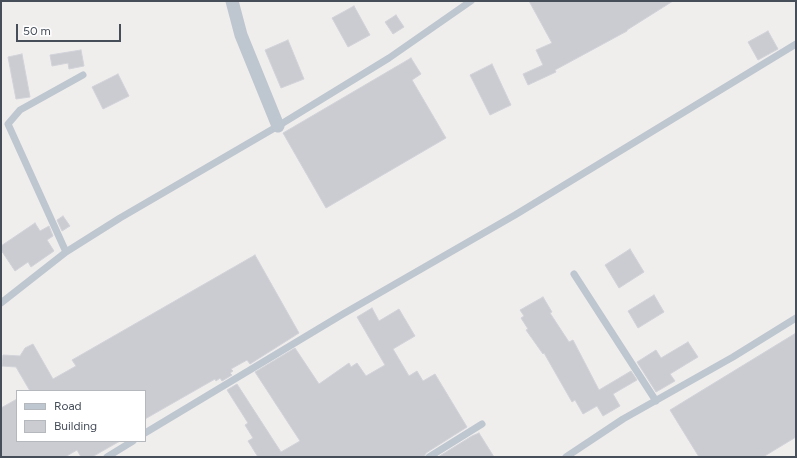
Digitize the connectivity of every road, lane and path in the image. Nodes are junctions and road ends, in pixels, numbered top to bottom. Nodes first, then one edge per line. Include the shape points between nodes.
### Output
1 (232, 1) edge
2 (471, 1) edge
3 (796, 44) edge
4 (83, 75) dead end
5 (278, 126) junction
6 (66, 252) junction
7 (574, 274) dead end
8 (1, 303) edge
9 (796, 318) edge
10 (656, 401) junction
11 (482, 424) dead end
12 (146, 432) edge
13 (131, 442) edge
14 (107, 457) edge
15 (429, 457) edge
16 (566, 457) edge

1 - 5 street via 241,35
2 - 5 lane via 389,58
3 - 12 lane via 515,215 342,314
4 - 6 lane via 20,110 8,124
5 - 6 lane
6 - 8 lane
7 - 10 lane
9 - 10 lane
10 - 16 lane via 623,419
11 - 15 lane
13 - 14 lane

